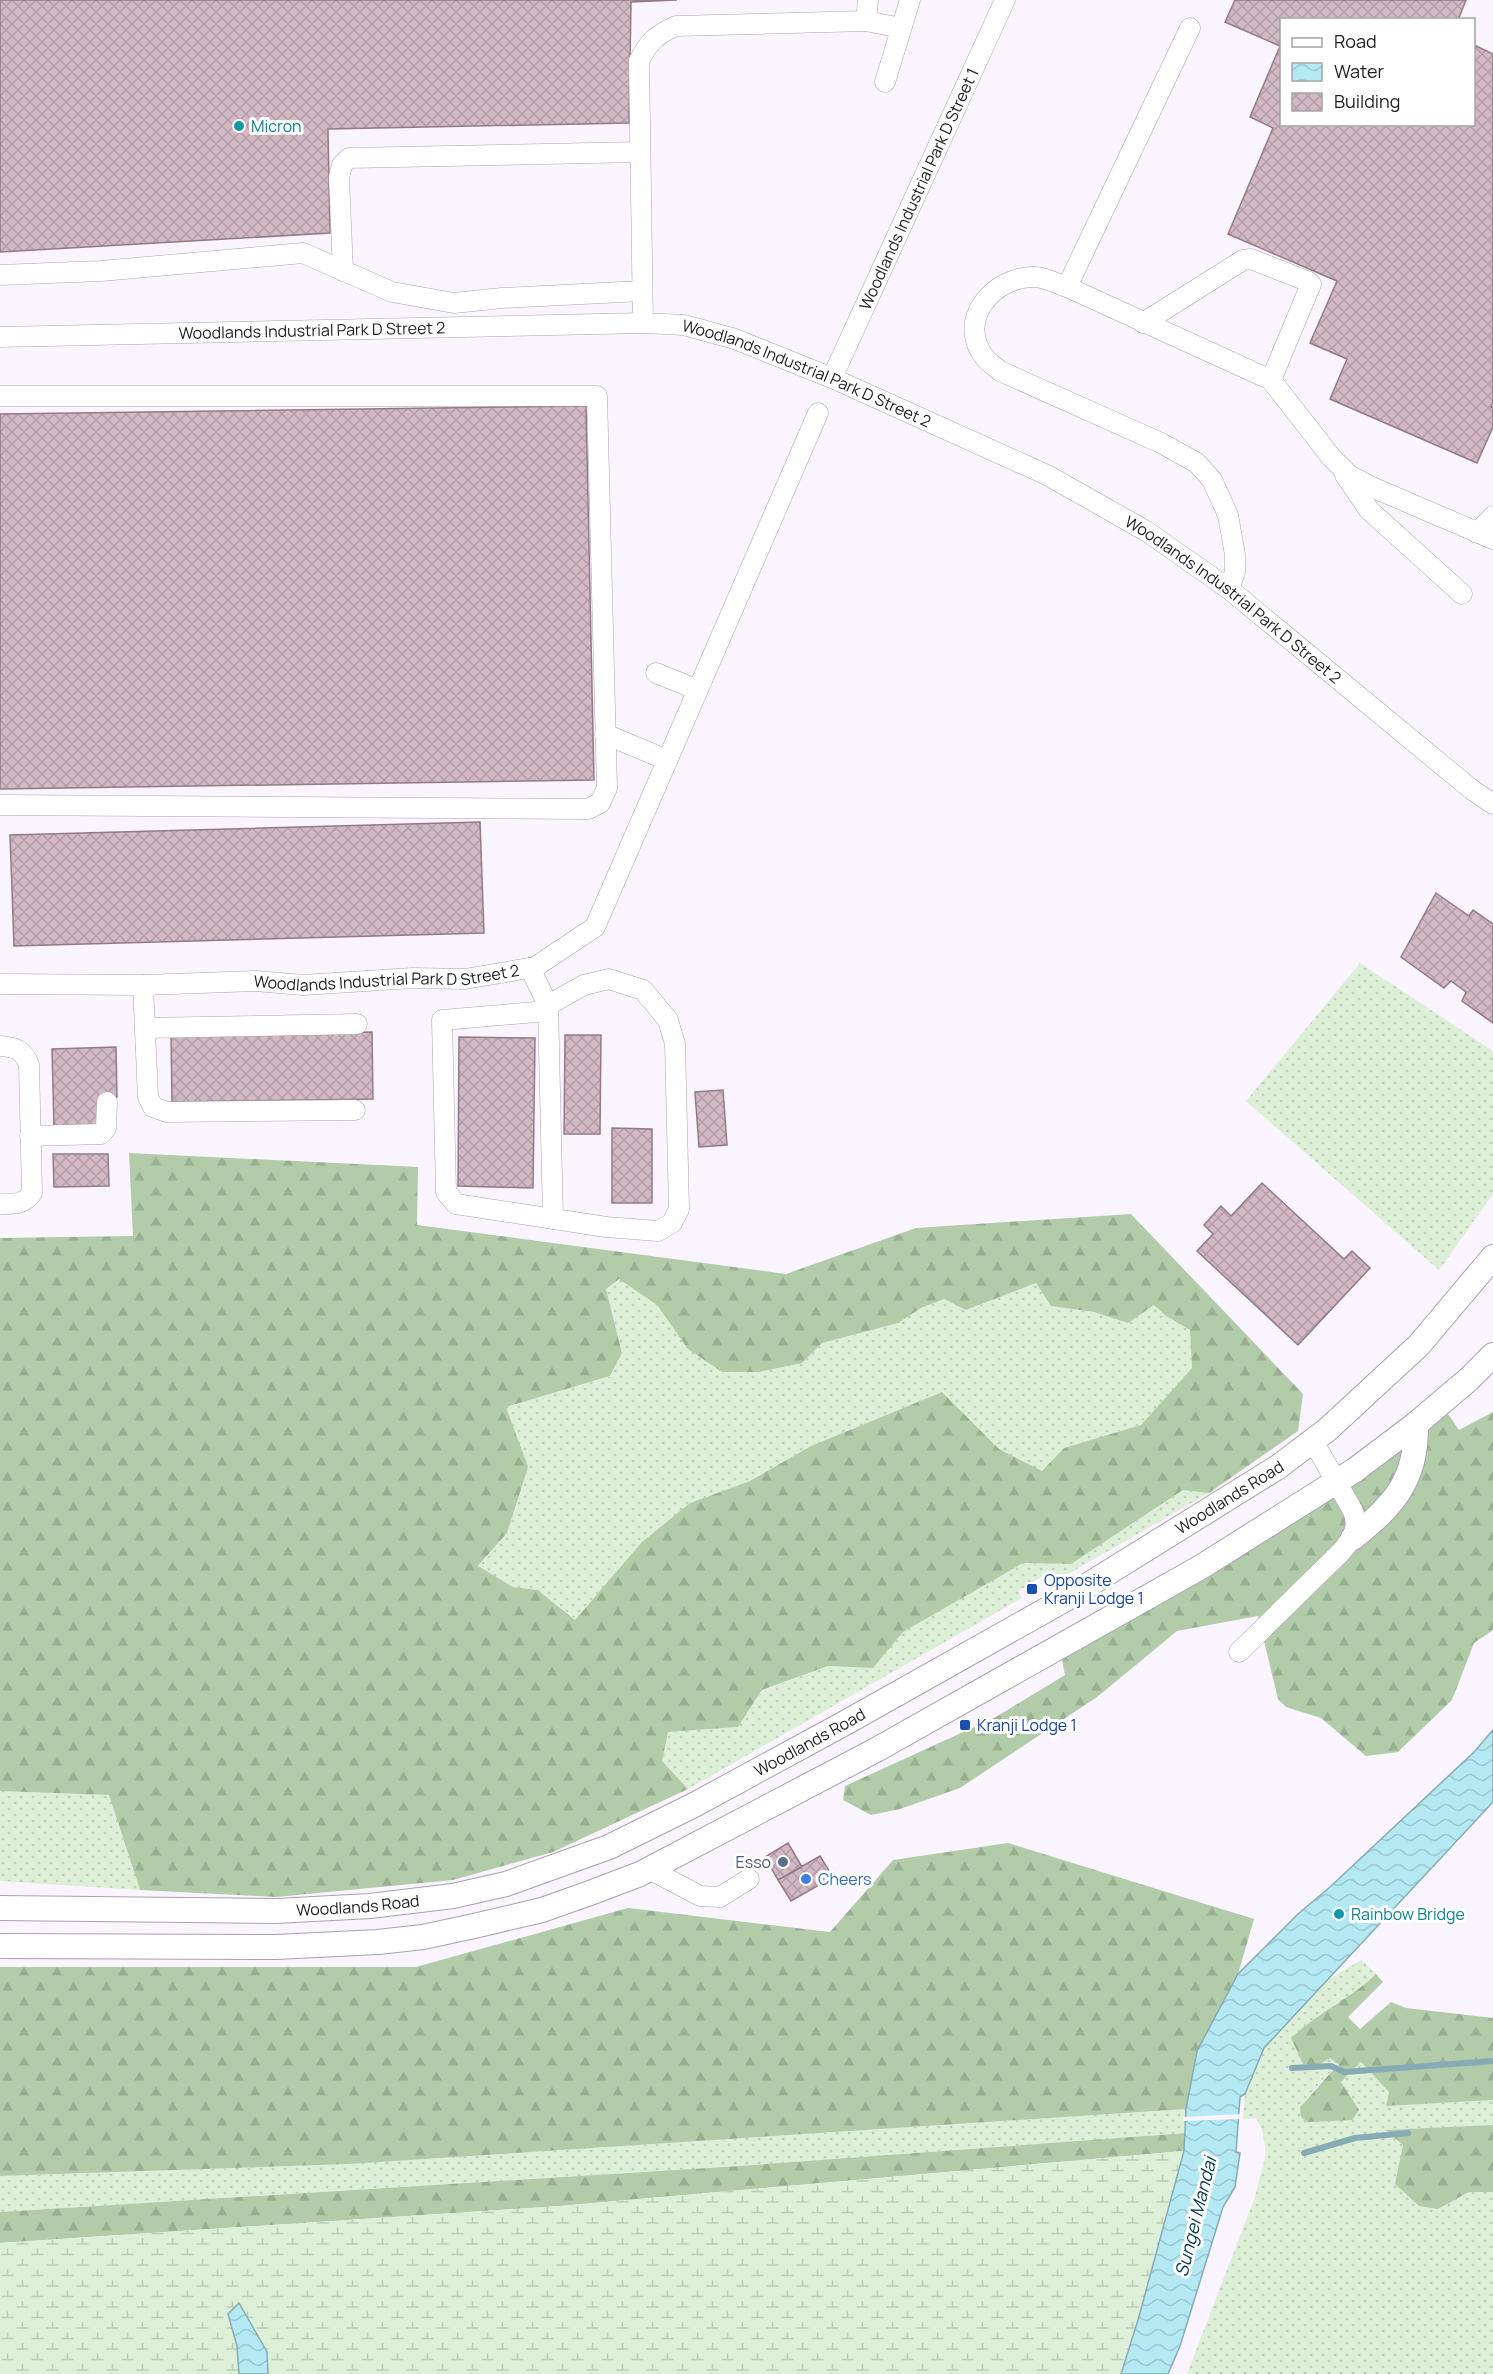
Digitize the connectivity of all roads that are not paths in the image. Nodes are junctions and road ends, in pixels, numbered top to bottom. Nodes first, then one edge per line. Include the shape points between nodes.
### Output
1 (868, 0) edge
2 (910, 0) edge
3 (1005, 0) edge
4 (866, 21) junction
5 (901, 28) junction
6 (1190, 28) dead end
7 (885, 82) dead end
8 (640, 152) junction
9 (343, 271) junction
10 (0, 275) edge
11 (1067, 287) junction
12 (642, 291) junction
13 (643, 323) junction
14 (1143, 323) junction
15 (0, 337) edge
16 (832, 378) junction
17 (1271, 380) junction
18 (0, 396) edge
19 (818, 412) dead end
20 (1339, 466) junction
21 (1493, 516) edge
22 (1485, 536) edge
23 (1229, 589) junction
24 (1462, 594) dead end
25 (656, 674) dead end
26 (698, 690) junction
27 (605, 734) junction
28 (668, 760) junction
29 (1493, 804) edge
30 (0, 805) edge
31 (530, 968) junction
32 (0, 984) edge
33 (143, 985) junction
34 (548, 1005) junction
35 (357, 1024) dead end
36 (145, 1028) junction
37 (0, 1046) edge
38 (106, 1102) dead end
39 (355, 1110) dead end
40 (30, 1136) junction
41 (0, 1204) edge
42 (553, 1219) junction
43 (1493, 1257) edge
44 (1493, 1355) edge
45 (1416, 1424) junction
46 (1313, 1441) junction
47 (1336, 1482) junction
48 (1353, 1538) junction
49 (1239, 1652) dead end
50 (649, 1869) junction
51 (749, 1880) dead end
52 (0, 1908) edge
53 (0, 1946) edge

1 - 4 street
2 - 5 street
3 - 16 street, Woodlands Industrial Park D Street 1
4 - 5 street
4 - 8 street via 676,26 661,33 649,43 639,61
5 - 7 street
6 - 11 street
8 - 9 street via 349,158 339,177
8 - 12 street
9 - 10 street via 303,253 101,271
9 - 12 street via 392,292 454,303
11 - 14 street
11 - 23 street via 1037,277 1008,282 990,293 977,310 977,344 1000,371 1197,463 1212,480 1228,515 1235,555
12 - 13 street
13 - 15 street, Woodlands Industrial Park D Street 2
13 - 16 street, Woodlands Industrial Park D Street 2 via 703,329
14 - 17 street
14 - 17 street via 1243,260 1251,259 1307,281 1311,284
16 - 23 street, Woodlands Industrial Park D Street 2 via 1047,475 1146,531
17 - 20 street
18 - 27 street via 597,396
19 - 26 street, Woodlands Industrial Park D Street 2
20 - 22 street via 1374,488
20 - 24 street via 1369,510
21 - 22 street
23 - 29 street, Woodlands Industrial Park D Street 2
25 - 26 street
26 - 28 street, Woodlands Industrial Park D Street 2
27 - 28 street
27 - 30 street via 607,788 600,803 588,808
28 - 31 street, Woodlands Industrial Park D Street 2 via 595,927
31 - 33 street, Woodlands Industrial Park D Street 2 via 465,979
31 - 34 street
32 - 33 street, Woodlands Industrial Park D Street 2
33 - 36 street
34 - 42 street
34 - 42 street via 536,1012 442,1020 445,1169 446,1192 456,1204
34 - 42 street via 584,985 609,980 644,990 668,1020 675,1044 680,1209 672,1223 658,1231
35 - 36 street
36 - 39 street via 148,1097 153,1107 167,1112
37 - 40 street via 19,1050 29,1065
38 - 40 street via 106,1128 101,1134
40 - 41 street via 32,1193 19,1204
43 - 46 main road, Woodlands Road via 1419,1345
44 - 45 main road
45 - 47 main road
45 - 48 main road via 1416,1445 1403,1487 1382,1514
46 - 47 street
46 - 52 main road, Woodlands Road via 1278,1467 1064,1600 694,1805 558,1867 453,1896 370,1906 276,1911
47 - 48 street via 1356,1520
47 - 50 main road via 1201,1567 959,1705
48 - 49 street
50 - 51 street via 700,1896 720,1897
50 - 53 main road via 542,1910 423,1937 276,1947

